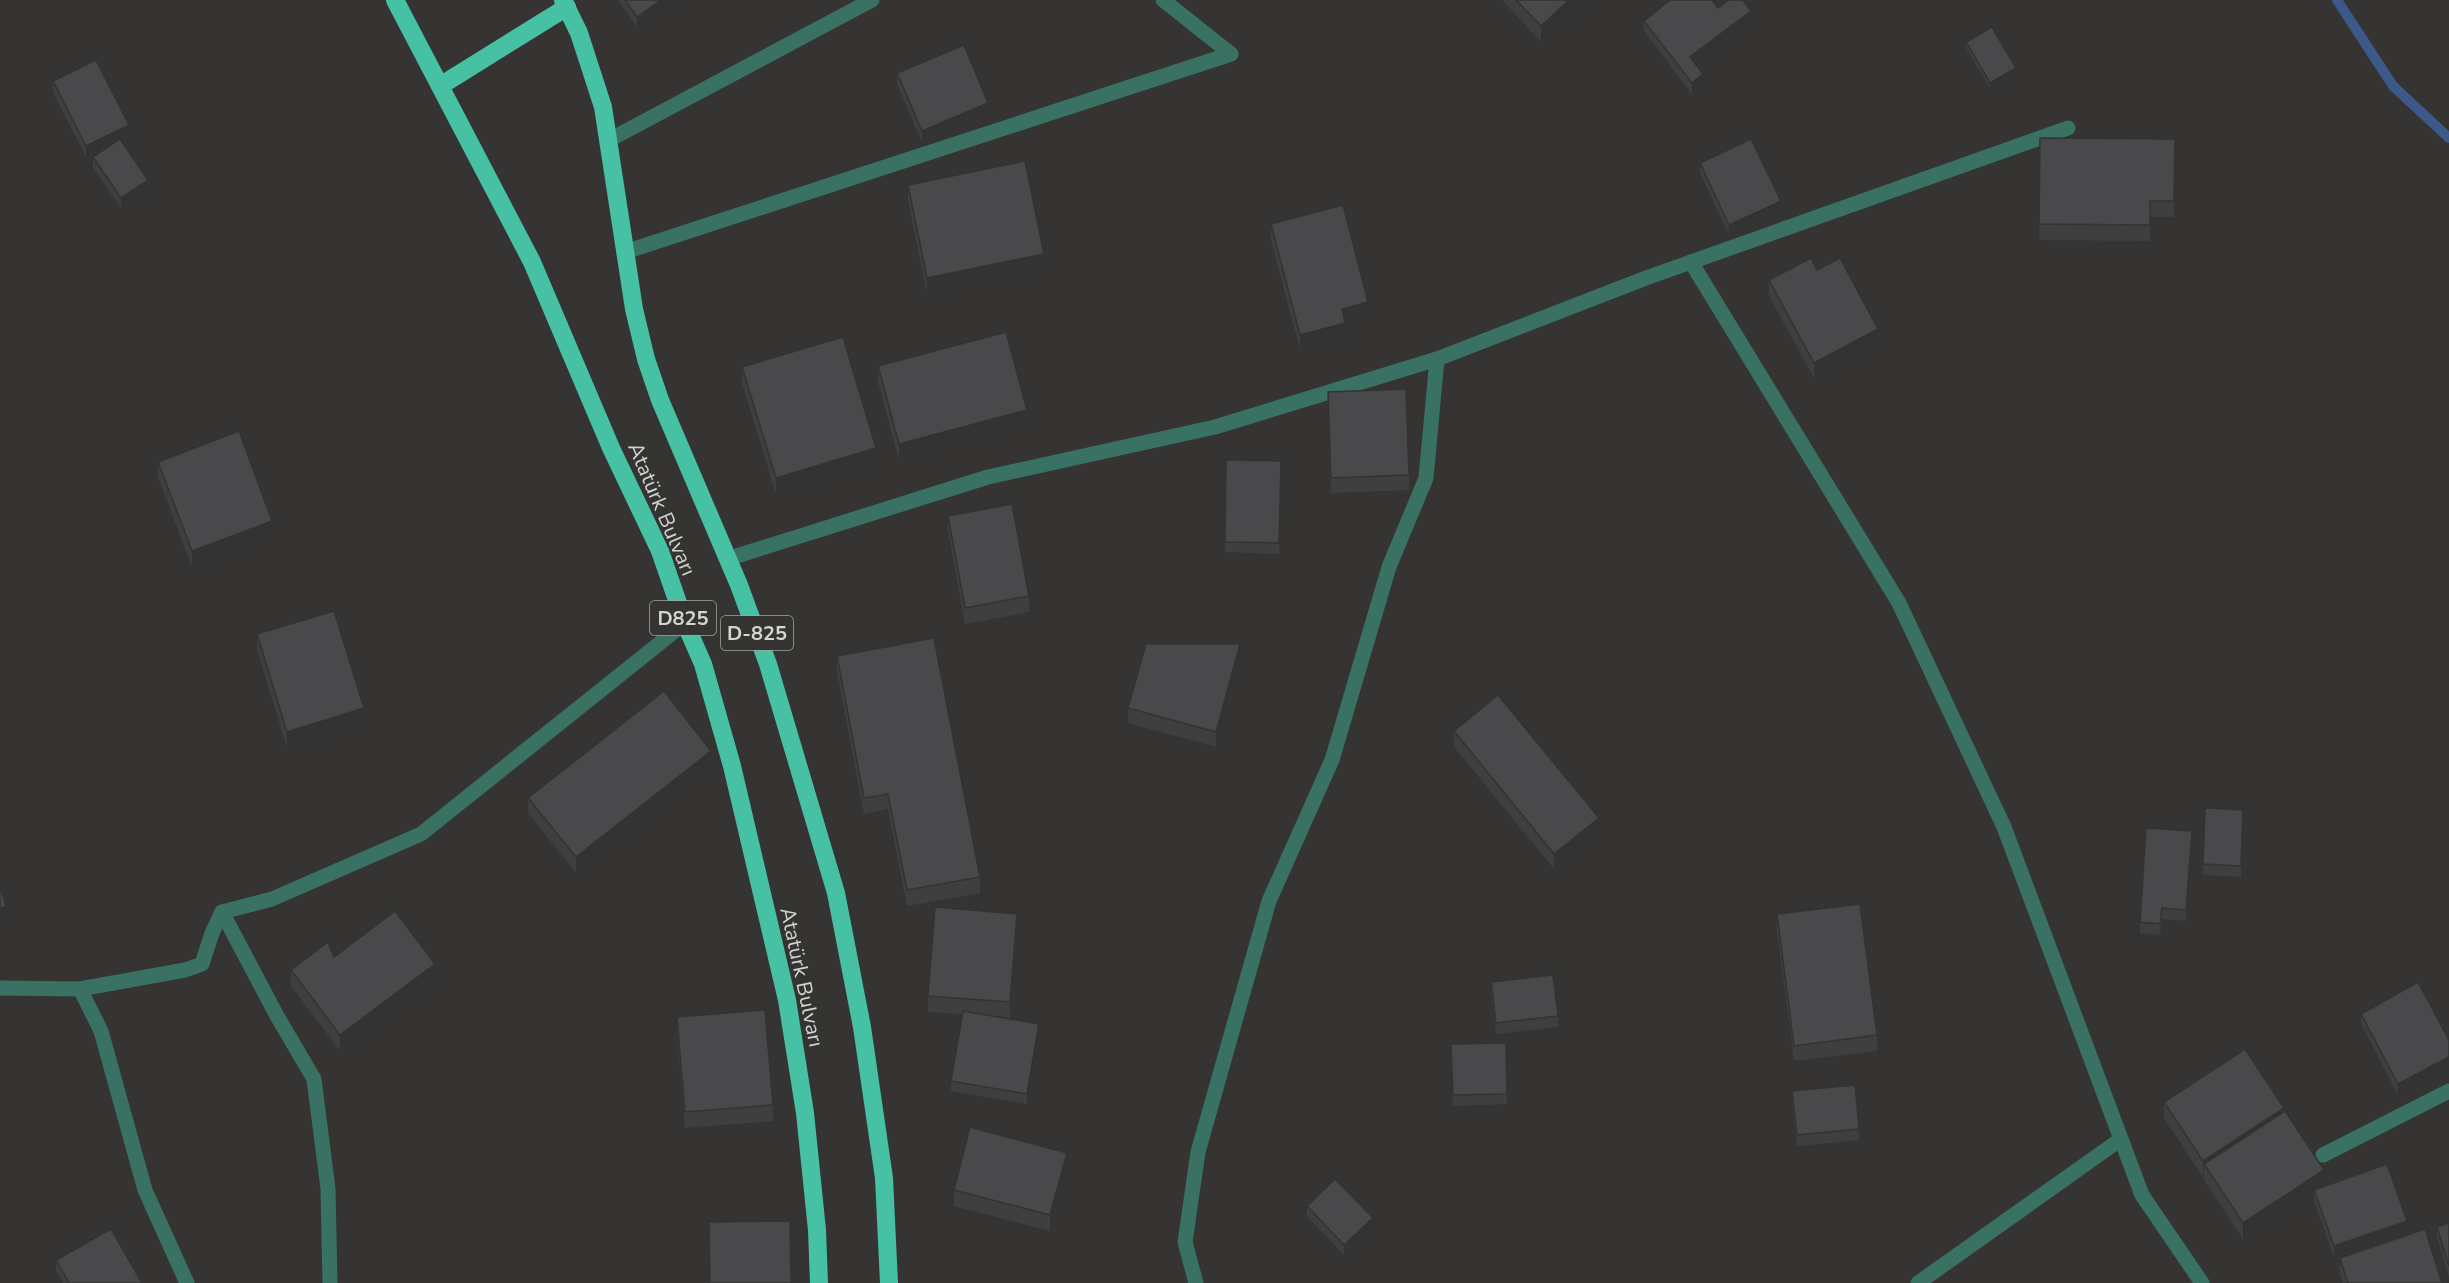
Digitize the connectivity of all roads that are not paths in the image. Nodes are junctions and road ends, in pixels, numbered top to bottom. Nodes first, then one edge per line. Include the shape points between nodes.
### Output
1 (395, 0) edge
2 (872, 0) edge
3 (1163, 0) edge
4 (565, 4) edge
5 (440, 86) junction
6 (2068, 128) dead end
7 (609, 140) junction
8 (625, 252) junction
9 (1691, 262) junction
10 (1437, 359) junction
11 (728, 559) junction
12 (685, 623) junction
13 (222, 912) junction
14 (0, 988) edge
15 (80, 989) junction
16 (2449, 1091) edge
17 (2121, 1139) junction
18 (2323, 1155) dead end
19 (187, 1283) edge
20 (330, 1283) edge
21 (819, 1283) edge
22 (890, 1283) edge
23 (1196, 1283) edge
24 (1918, 1283) edge
25 (2202, 1283) edge

1 - 5 highway, Atatürk Bulvarı / D825
2 - 7 street
3 - 8 street via 1231,54
4 - 5 highway
4 - 7 highway, Atatürk Bulvarı / D-825 via 595,79
5 - 12 highway, Atatürk Bulvarı / D825 via 532,262 611,448 660,551
6 - 9 street
7 - 8 highway, Atatürk Bulvarı / D-825
8 - 11 highway, Atatürk Bulvarı / D-825 via 634,309 653,379
9 - 10 street
9 - 17 street via 1899,603 2004,827
10 - 11 street via 1215,427 988,477
10 - 23 street via 1426,478 1389,567 1332,760 1269,901 1198,1152 1185,1242
11 - 22 highway, Atatürk Bulvarı / D-825 via 768,664 836,893 862,1027 884,1178
12 - 13 street via 421,834 272,899
12 - 21 highway, Atatürk Bulvarı / D825 via 703,664 732,766 788,1000 805,1113
13 - 15 street via 202,964
13 - 20 street via 314,1079 328,1189
14 - 15 street
15 - 19 street via 101,1031 145,1190
16 - 18 street
17 - 24 street
17 - 25 street via 2142,1195

